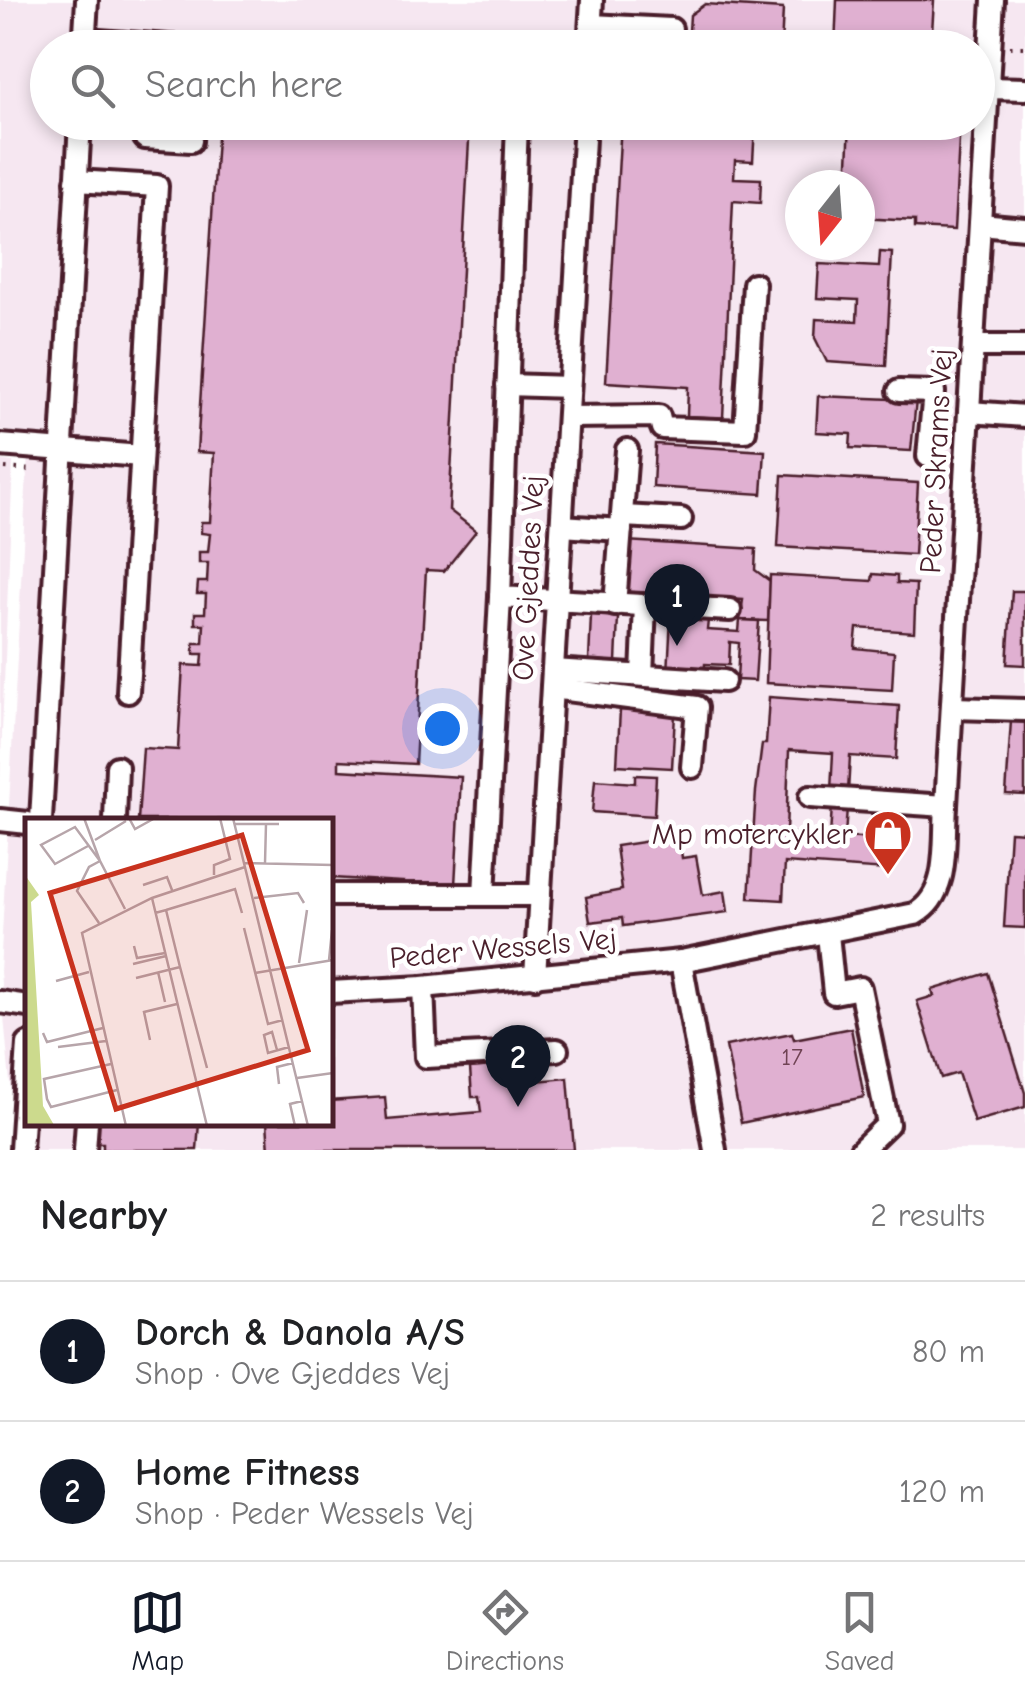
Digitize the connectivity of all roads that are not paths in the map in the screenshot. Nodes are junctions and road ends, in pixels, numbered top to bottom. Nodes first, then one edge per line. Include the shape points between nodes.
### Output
1 (87, 0) edge
2 (592, 0) edge
3 (993, 0) edge
4 (590, 25) junction
5 (671, 29) dead end
6 (85, 30) edge
7 (590, 30) edge
8 (991, 30) edge
9 (995, 88) edge
10 (1025, 89) edge
11 (79, 140) edge
12 (516, 140) edge
13 (584, 140) edge
14 (985, 140) edge
15 (76, 181) junction
16 (980, 224) junction
17 (1025, 228) edge
18 (754, 284) dead end
19 (973, 346) junction
20 (1025, 346) edge
21 (508, 385) junction
22 (570, 387) junction
23 (900, 391) dead end
24 (968, 416) junction
25 (1025, 416) edge
26 (568, 417) junction
27 (931, 421) junction
28 (0, 445) edge
29 (626, 450) dead end
30 (61, 451) junction
31 (142, 456) junction
32 (928, 456) dead end
33 (682, 519) dead end
34 (621, 524) junction
35 (562, 526) junction
36 (500, 597) junction
37 (557, 601) junction
38 (616, 605) junction
39 (645, 606) junction
40 (730, 610) dead end
41 (642, 676) junction
42 (552, 679) junction
43 (724, 681) dead end
44 (128, 692) dead end
45 (952, 708) junction
46 (1025, 710) edge
47 (116, 767) dead end
48 (692, 767) dead end
49 (810, 796) dead end
50 (946, 806) junction
51 (41, 818) edge
52 (115, 818) edge
53 (0, 820) edge
54 (25, 822) edge
55 (332, 895) edge
56 (484, 895) junction
57 (540, 895) junction
58 (915, 914) joint
59 (828, 934) junction
60 (681, 961) junction
61 (535, 977) junction
62 (423, 987) junction
63 (332, 992) edge
64 (0, 1002) edge
65 (25, 1006) edge
66 (556, 1050) dead end
67 (25, 1089) edge
68 (87, 1125) edge
69 (21, 1150) edge
70 (86, 1150) edge
71 (715, 1150) edge
72 (861, 1150) edge

1 - 6 street
2 - 4 street
3 - 8 street, Peder Skrams Vej
4 - 5 street
4 - 7 street
9 - 10 street
11 - 15 street
12 - 21 street
13 - 22 street, Ove Gjeddes Vej
14 - 16 street, Peder Skrams Vej
15 - 30 street
15 - 31 street via 157,186
16 - 17 street
16 - 19 street, Peder Skrams Vej
18 - 26 street via 745,431 662,428 660,416
19 - 20 street
19 - 24 street, Peder Skrams Vej
21 - 22 street
21 - 36 street
22 - 26 street, Ove Gjeddes Vej
23 - 27 street via 934,392
24 - 25 street
24 - 27 street
24 - 45 street, Peder Skrams Vej
26 - 35 street, Ove Gjeddes Vej
27 - 32 street
28 - 30 street
29 - 34 street
30 - 31 street
30 - 51 street
31 - 44 street
33 - 34 street
34 - 35 street
34 - 38 street
35 - 37 street, Ove Gjeddes Vej
36 - 37 street
36 - 56 street
37 - 38 street
37 - 42 street, Ove Gjeddes Vej
38 - 39 street
39 - 40 street
39 - 41 street
41 - 42 street
41 - 43 street
42 - 48 street via 696,707
42 - 57 street, Ove Gjeddes Vej
45 - 46 street
45 - 50 street, Peder Skrams Vej
47 - 52 street
49 - 50 street
50 - 58 street, Peder Skrams Vej via 940,884 927,908
53 - 54 street
55 - 56 street
56 - 57 street
57 - 61 street, Ove Gjeddes Vej
58 - 59 street, Peder Wessels Vej
59 - 60 street, Peder Wessels Vej
59 - 72 street via 834,993 860,988 888,1124
60 - 61 street, Peder Wessels Vej
60 - 71 street
61 - 62 street, Peder Wessels Vej
62 - 63 street, Peder Wessels Vej
62 - 66 street via 426,1057
64 - 65 street
67 - 69 street
68 - 70 street

